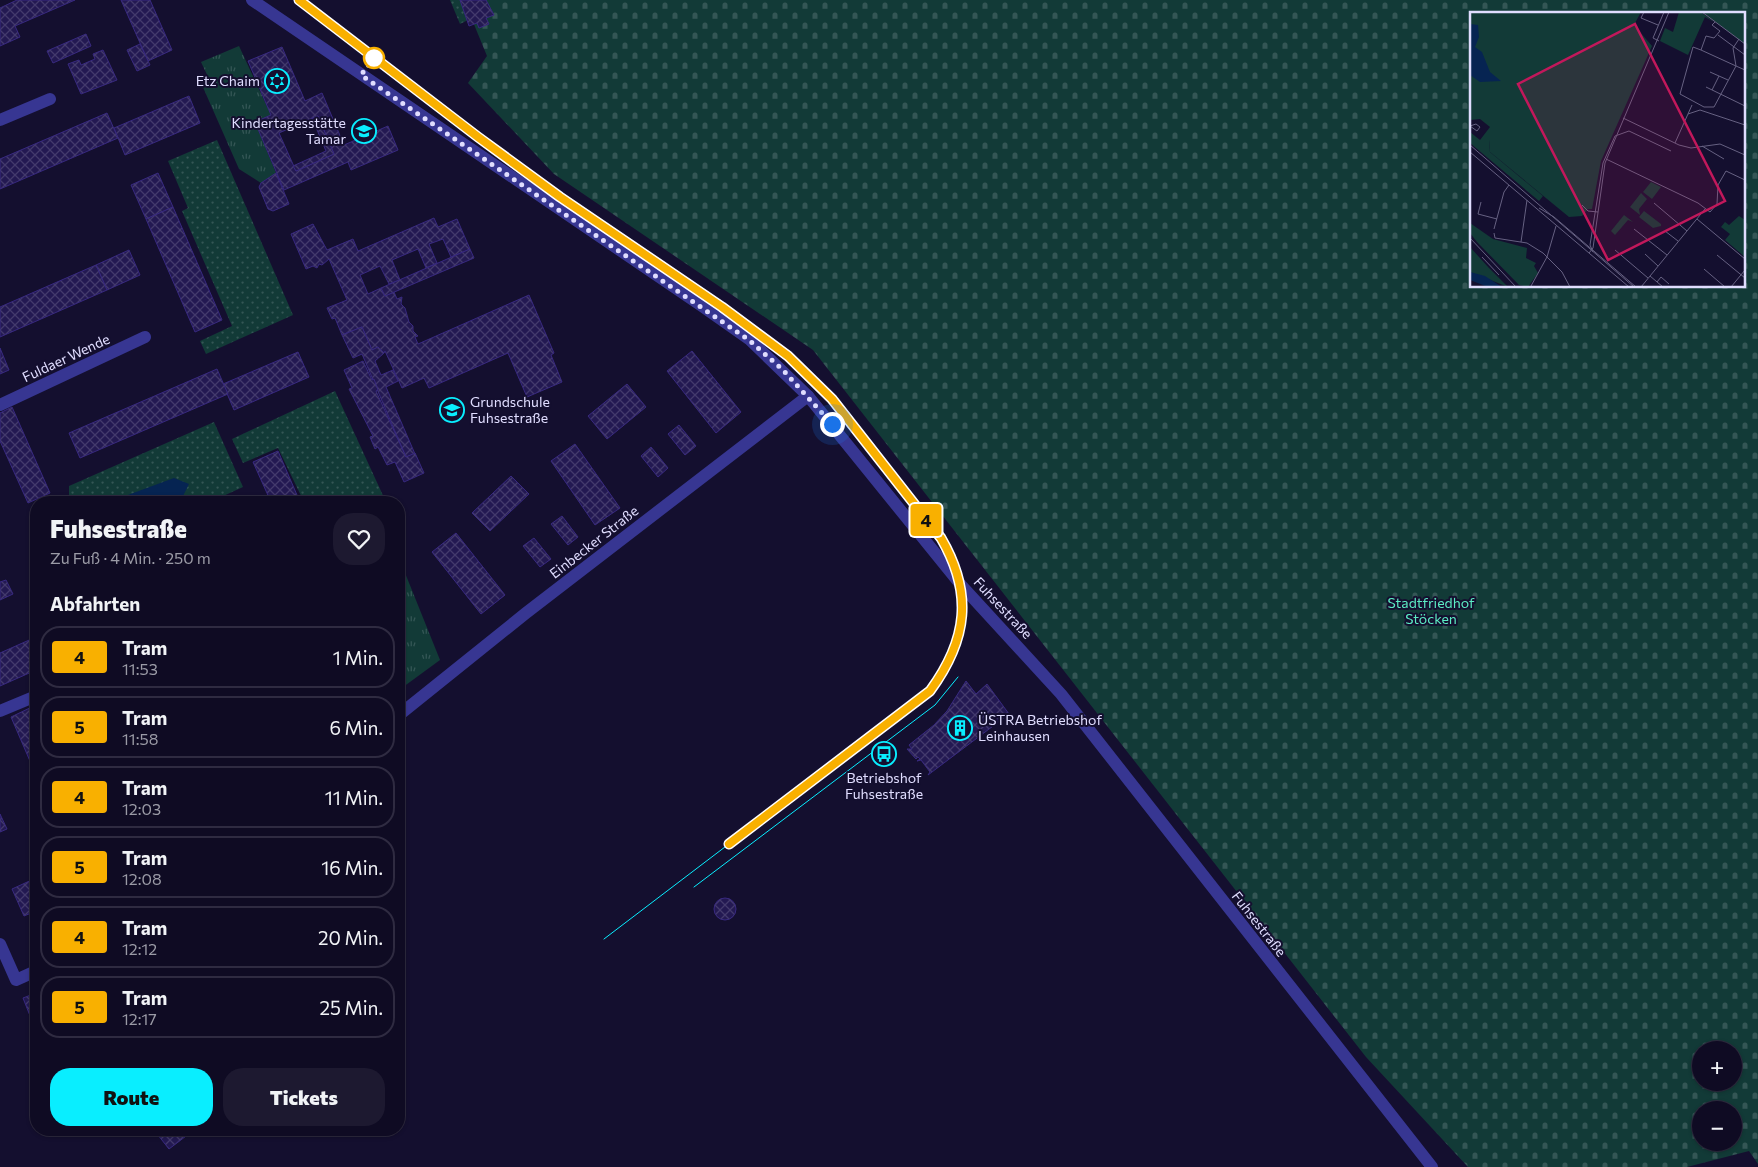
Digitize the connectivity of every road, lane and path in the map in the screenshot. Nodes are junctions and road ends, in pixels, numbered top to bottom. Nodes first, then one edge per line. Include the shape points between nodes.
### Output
1 (252, 0) edge
2 (50, 100) dead end
3 (0, 120) edge
4 (145, 337) dead end
5 (808, 396) junction
6 (0, 405) edge
7 (30, 698) edge
8 (405, 710) edge
9 (0, 711) edge
10 (0, 944) edge
11 (30, 974) edge
12 (1432, 1167) edge

1 - 5 street, Fuhsestraße via 710,312 749,340
2 - 3 street
4 - 6 street, Fuldaer Wende
5 - 8 street, Einbecker Straße
5 - 12 street, Fuhsestraße via 961,585 1061,694
7 - 9 street
10 - 11 street via 16,980

